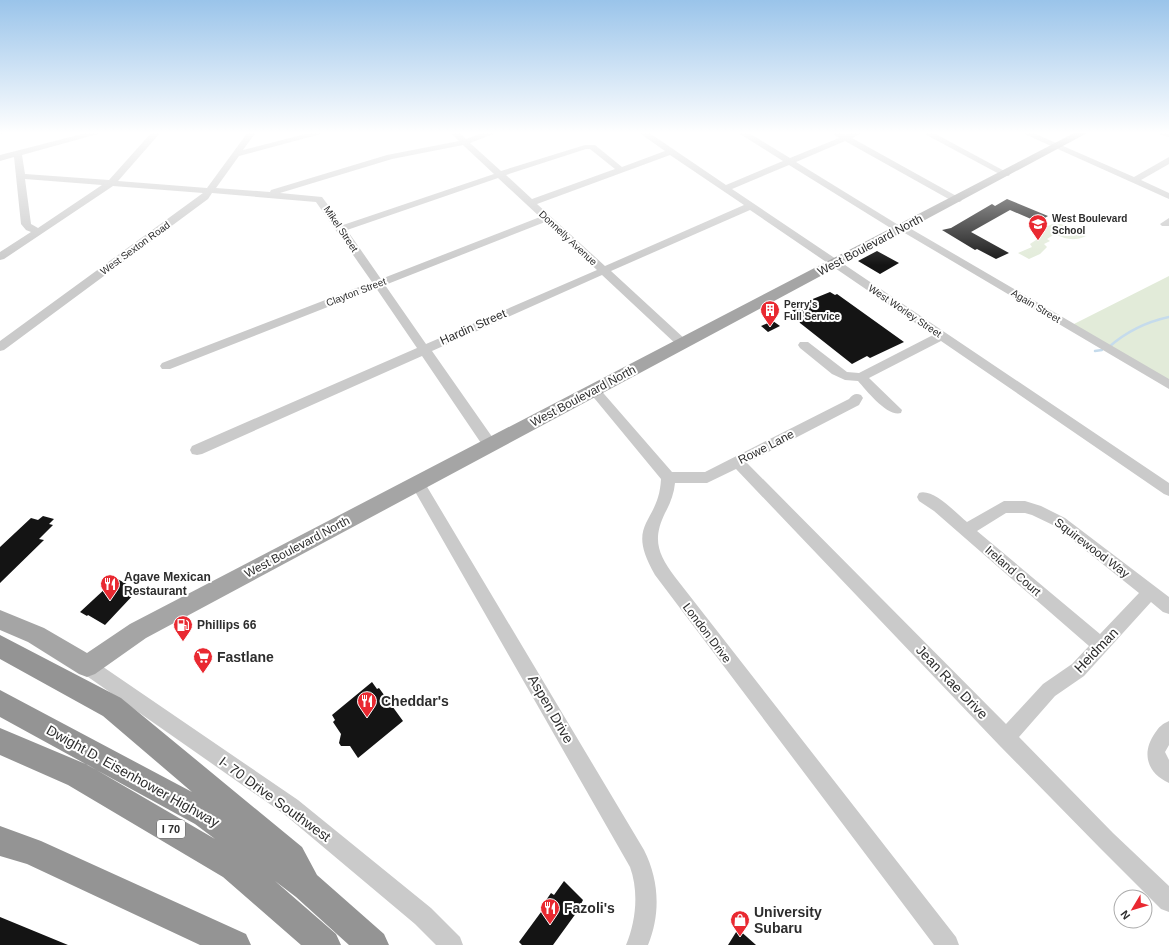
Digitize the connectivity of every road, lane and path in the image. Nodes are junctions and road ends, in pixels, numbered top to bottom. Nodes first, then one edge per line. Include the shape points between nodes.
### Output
1 (22, 176) edge
2 (23, 176) edge
3 (117, 176) edge
4 (222, 176) edge
5 (326, 176) edge
6 (497, 176) edge
7 (501, 176) edge
8 (604, 176) edge
9 (706, 176) edge
10 (756, 176) edge
11 (813, 176) edge
12 (913, 176) edge
13 (1002, 176) edge
14 (1123, 176) edge
15 (1142, 176) edge
16 (1134, 181) junction
17 (112, 182) junction
18 (725, 189) junction
19 (212, 190) junction
20 (266, 194) junction
21 (1169, 196) edge
22 (957, 200) junction
23 (530, 203) junction
24 (750, 206) junction
25 (547, 218) junction
26 (340, 229) junction
27 (901, 229) junction
28 (39, 231) junction
29 (0, 257) edge
30 (835, 263) junction
31 (603, 270) junction
32 (378, 283) junction
33 (941, 336) junction
34 (682, 343) junction
35 (804, 346) dead end
36 (0, 347) edge
37 (424, 349) junction
38 (166, 366) dead end
39 (861, 376) junction
40 (1169, 386) edge
41 (594, 390) junction
42 (857, 398) dead end
43 (896, 410) dead end
44 (490, 445) junction
45 (197, 450) dead end
46 (738, 462) junction
47 (668, 478) junction
48 (418, 484) junction
49 (1169, 490) edge
50 (924, 497) dead end
51 (966, 530) junction
52 (1150, 592) junction
53 (1169, 607) edge
54 (0, 620) edge
55 (0, 646) edge
56 (1101, 646) junction
57 (87, 666) junction
58 (0, 704) edge
59 (1169, 730) edge
60 (1006, 738) junction
61 (0, 741) edge
62 (1168, 771) edge
63 (0, 841) edge
64 (307, 886) junction
65 (1169, 901) edge
66 (235, 945) edge
67 (325, 945) edge
68 (374, 945) edge
69 (452, 945) edge
70 (637, 945) edge
71 (948, 945) edge

1 - 28 street via 26,224 29,228
2 - 17 street, Mikel Street
3 - 17 street
4 - 19 street, West Sexton Road
5 - 20 street
6 - 26 street
7 - 23 street, Donnelly Avenue
8 - 23 street
9 - 18 street, West Worley Street
10 - 18 street
11 - 27 street, Again Street
12 - 22 street
13 - 22 main road, West Boulevard North
14 - 16 street
15 - 16 street
16 - 21 street
17 - 19 street, Mikel Street
17 - 28 street
18 - 24 street, West Worley Street
19 - 20 street, Mikel Street
19 - 36 street, West Sexton Road
20 - 26 street, Mikel Street via 319,199
22 - 27 main road, West Boulevard North
23 - 25 street, Donnelly Avenue
24 - 30 street, West Worley Street
24 - 31 street, Hardin Street
25 - 31 street, Donnelly Avenue
25 - 32 street, Clayton Street
26 - 32 street, Mikel Street
27 - 30 main road, West Boulevard North
27 - 40 street, Again Street
28 - 29 street
30 - 33 street, West Worley Street
30 - 34 main road, West Boulevard North
31 - 34 street, Donnelly Avenue
31 - 37 street, Hardin Street
32 - 37 street, Mikel Street
32 - 38 street, Clayton Street
33 - 39 street
33 - 49 street, West Worley Street
34 - 41 main road, West Boulevard North
35 - 39 street via 845,376
37 - 44 street, Mikel Street
37 - 45 street, Hardin Street
39 - 43 street
41 - 44 main road, West Boulevard North
41 - 47 street
42 - 46 street, Rowe Lane via 854,402
44 - 48 main road, West Boulevard North
46 - 47 street, Rowe Lane via 708,476
46 - 60 street, Jean Rae Drive
47 - 71 street, London Drive via 666,497 650,529 656,562
48 - 57 main road, West Boulevard North via 138,631
48 - 70 street, Aspen Drive via 632,848 643,873 646,897 643,925
50 - 51 street, Ireland Court
51 - 52 street, Squirewood Way via 1004,508 1014,506 1036,510 1060,522
51 - 56 street, Ireland Court
52 - 53 street, Squirewood Way
52 - 56 street, Heidman
54 - 57 main road via 36,635
55 - 64 highway via 112,707 292,857
56 - 60 street, Heidman via 1078,670 1049,690
57 - 69 street, I- 70 Drive Southwest via 291,807 423,916
58 - 64 highway, Dwight D. Eisenhower Highway / I 70 via 205,814
59 - 62 street via 1155,748 1155,756 1161,766
60 - 65 street, Jean Rae Drive
61 - 67 highway, Dwight D. Eisenhower Highway / I 70 via 78,775 234,866
63 - 66 highway via 31,852
64 - 68 highway, Dwight D. Eisenhower Highway / I 70

